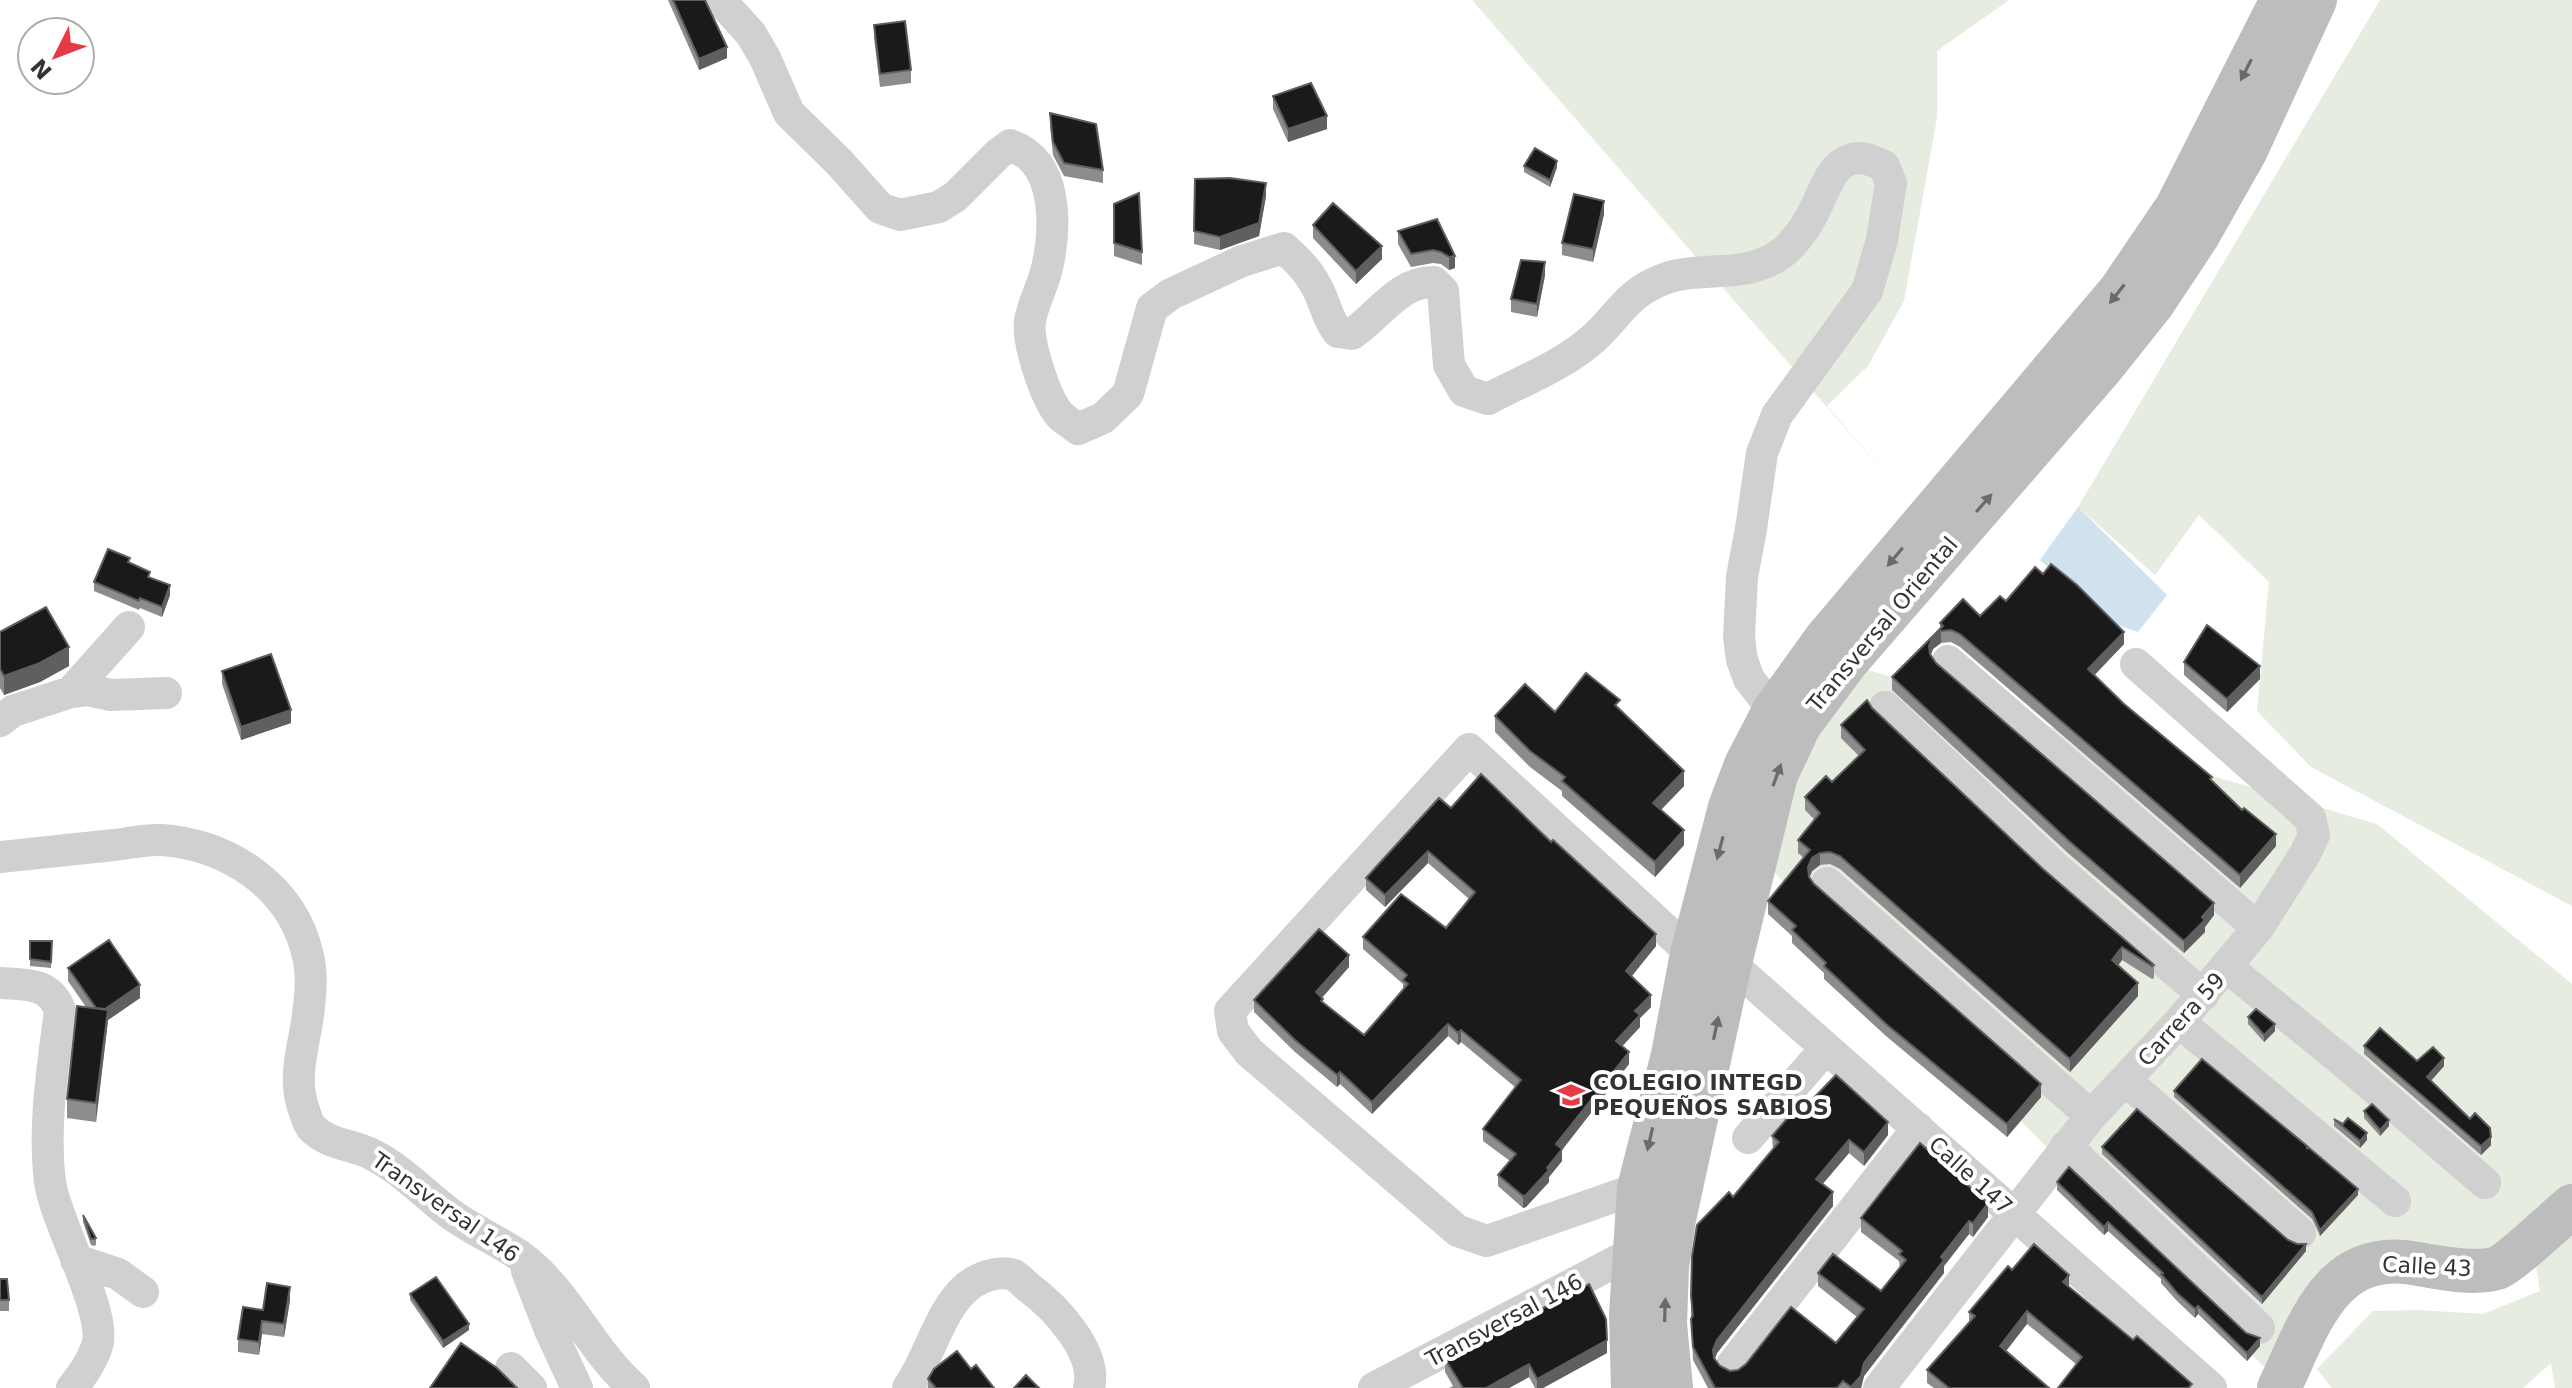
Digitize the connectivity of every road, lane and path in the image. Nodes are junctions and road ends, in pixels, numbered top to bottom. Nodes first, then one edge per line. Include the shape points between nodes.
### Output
1 (720, 0) edge
2 (2282, 0) edge
3 (2315, 0) edge
4 (129, 627) dead end
5 (1948, 661) dead end
6 (2136, 664) dead end
7 (71, 692) junction
8 (166, 693) dead end
9 (1885, 707) dead end
10 (1774, 711) junction
11 (0, 721) edge
12 (0, 857) edge
13 (1827, 883) dead end
14 (2258, 928) junction
15 (1711, 958) junction
16 (2227, 967) junction
17 (0, 983) edge
18 (2203, 995) junction
19 (2179, 1022) junction
20 (1826, 1048) junction
21 (2125, 1080) junction
22 (2091, 1116) junction
23 (1918, 1128) junction
24 (1748, 1138) dead end
25 (2066, 1146) junction
26 (2485, 1183) dead end
27 (1639, 1188) junction
28 (2395, 1201) dead end
29 (2572, 1206) edge
30 (2015, 1215) junction
31 (2300, 1233) dead end
32 (1634, 1252) junction
33 (521, 1257) junction
34 (76, 1260) junction
35 (143, 1292) dead end
36 (2259, 1328) dead end
37 (1732, 1365) dead end
38 (1389, 1384) edge
39 (72, 1388) edge
40 (577, 1388) edge
41 (634, 1388) edge
42 (908, 1388) edge
43 (1089, 1388) edge
44 (1633, 1388) edge
45 (1671, 1388) edge
46 (1879, 1388) edge
47 (2211, 1388) edge
48 (2279, 1388) edge

1 - 10 street via 751,34 789,113 880,208 900,215 939,207 1010,145 1030,156 1044,176 1052,205 1047,269 1030,321 1030,345 1058,414 1078,429 1103,418 1128,394 1152,308 1242,261 1284,248 1317,285 1327,319 1338,332 1352,334 1403,289 1434,282 1443,291 1449,365 1464,391 1488,399 1564,360 1595,337 1629,298 1664,279 1757,267 1783,252 1848,160 1867,158 1884,166 1891,183 1867,291 1777,415 1762,453 1742,577 1739,637 1749,679
2 -> 10 main road, Transversal Oriental via 2177,207 2120,291 1825,640
15 -> 3 main road, Transversal Oriental via 1776,775 1800,724 1847,661 2153,303 2245,152
4 - 7 street
5 - 14 street
6 - 14 street, Carrera 59 via 2310,818 2314,835
7 - 8 street
7 - 11 street via 13,711
9 - 18 street via 2056,868
10 -> 15 main road, Transversal Oriental via 1730,807
12 - 33 street, Transversal 146 via 161,840 214,850 263,880 295,921 308,956 311,995 298,1092 310,1126 396,1168 449,1213
13 - 22 street
14 - 16 street, Carrera 59
15 - 20 street, Calle 147
15 -> 27 main road, Transversal Oriental via 1673,1055
15 - 27 street, Calle 147 via 1469,749 1230,1011 1233,1031 1249,1052 1458,1231 1487,1241
45 -> 15 main road, Transversal Oriental via 1667,1267
16 - 18 street, Carrera 59
16 - 26 street
17 - 34 street via 44,988 55,996 60,1010 48,1105 50,1182
18 - 19 street, Carrera 59
19 - 21 street, Carrera 59
19 - 28 street
20 - 23 street, Calle 147
20 - 24 street
21 - 22 street, Carrera 59
21 - 31 street
22 - 25 street, Carrera 59
23 - 30 street, Calle 147
23 - 37 street
25 - 30 street, Carrera 59
25 - 36 street
27 - 32 main road, Transversal Oriental
29 - 48 main road, Calle 43 via 2498,1268 2374,1262 2344,1276 2309,1322
30 - 46 street, Carrera 59
30 - 47 street, Calle 147
32 - 38 street, Transversal 146
32 - 44 main road, Transversal Oriental
33 - 40 street
33 - 41 street, Transversal 146 via 547,1281
34 - 35 street via 118,1274
34 - 39 street via 93,1302 99,1344
42 - 43 street via 966,1287 989,1275 1014,1275 1050,1303 1085,1353 1092,1376

